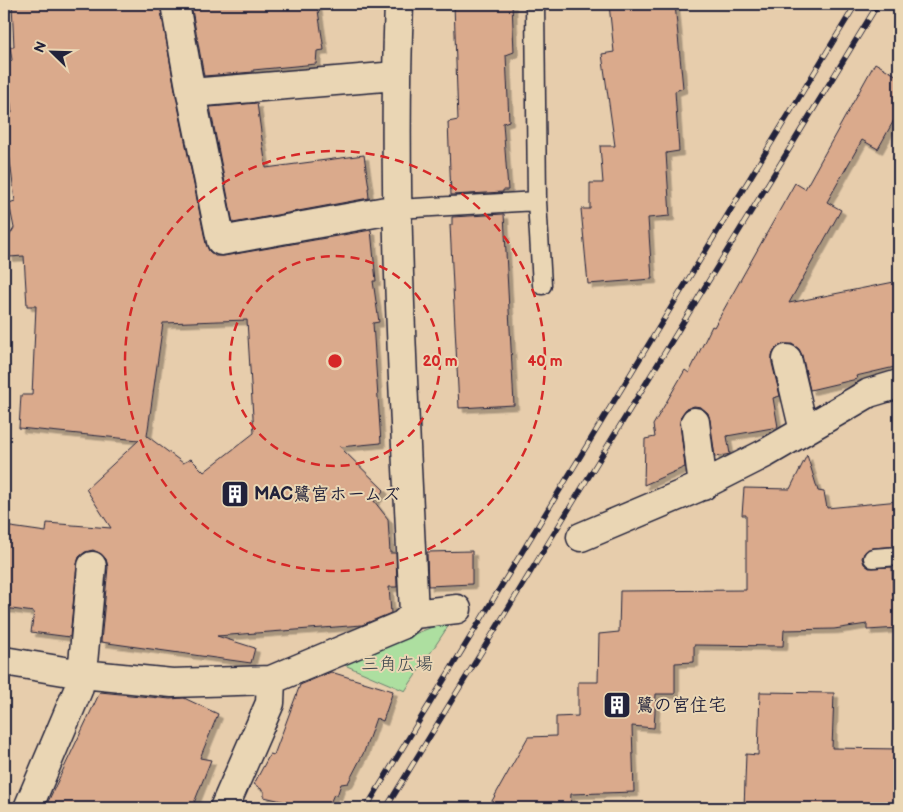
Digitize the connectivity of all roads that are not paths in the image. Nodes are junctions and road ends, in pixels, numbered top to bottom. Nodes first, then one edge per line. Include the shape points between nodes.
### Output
1 (175, 4) edge
2 (399, 4) edge
3 (534, 4) edge
4 (396, 76) junction
5 (191, 93) junction
6 (537, 201) junction
7 (397, 209) junction
8 (542, 285) dead end
9 (787, 359) dead end
10 (899, 384) edge
11 (695, 422) dead end
12 (804, 431) junction
13 (702, 486) junction
14 (582, 537) dead end
15 (899, 556) edge
16 (873, 558) dead end
17 (92, 566) dead end
18 (457, 609) dead end
19 (414, 614) junction
20 (4, 661) edge
21 (82, 674) junction
22 (271, 680) junction
23 (28, 808) edge
24 (224, 808) edge

1 - 5 street
2 - 4 street
3 - 6 lane
4 - 5 street
4 - 7 street
5 - 7 street via 222,241
6 - 7 lane
6 - 8 lane
7 - 19 street
9 - 12 street
10 - 12 street via 869,393
11 - 13 street
12 - 13 street
13 - 14 street
15 - 16 lane
17 - 21 street
18 - 19 street
19 - 22 street via 402,625
20 - 21 street
21 - 22 street via 172,683
21 - 23 street
22 - 24 street via 270,703

